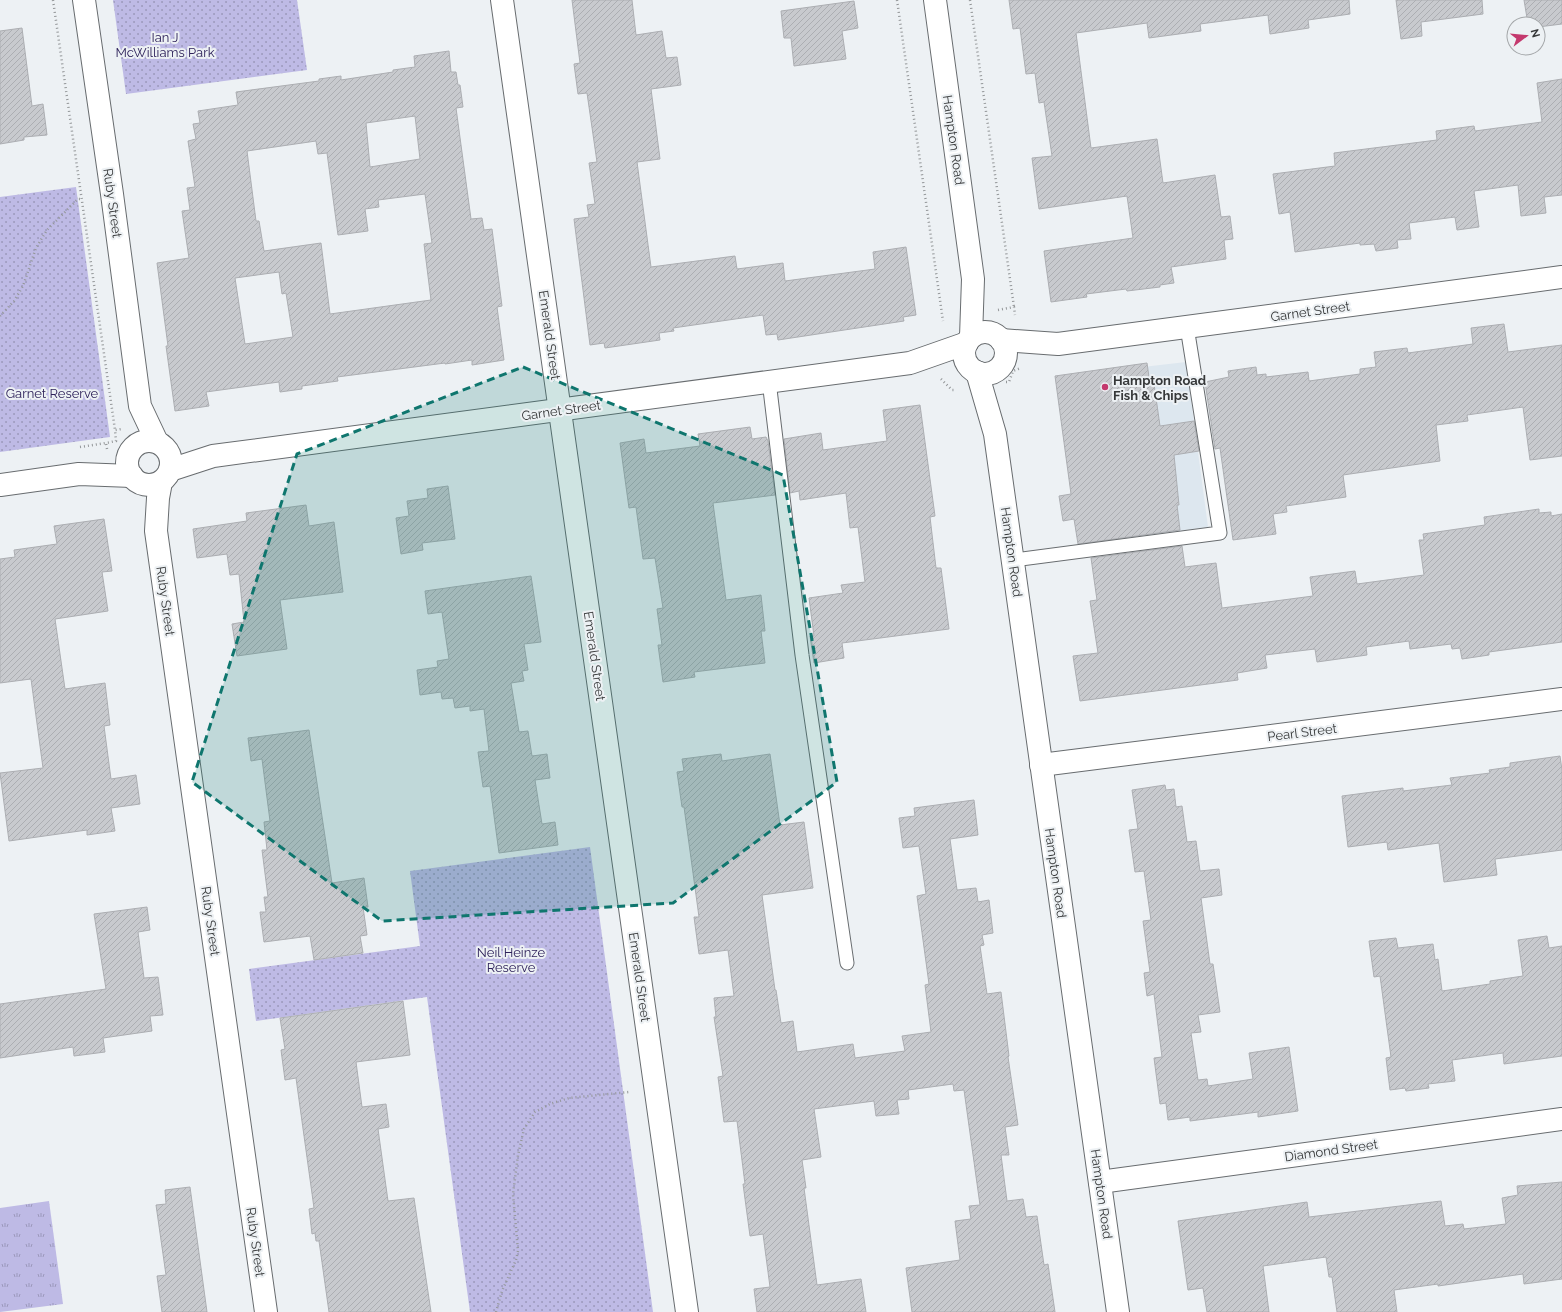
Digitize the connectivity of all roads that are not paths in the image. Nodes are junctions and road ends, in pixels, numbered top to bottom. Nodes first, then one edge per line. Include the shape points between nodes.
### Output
1 (84, 0) edge
2 (502, 0) edge
3 (935, 0) edge
4 (1562, 277) edge
5 (1187, 327) junction
6 (982, 339) junction
7 (1058, 344) junction
8 (910, 363) junction
9 (1001, 366) junction
10 (973, 370) junction
11 (769, 381) junction
12 (560, 410) junction
13 (995, 434) junction
14 (153, 457) junction
15 (79, 474) junction
16 (135, 479) junction
17 (0, 485) edge
18 (156, 531) junction
19 (1014, 560) junction
20 (1562, 698) edge
21 (1041, 765) junction
22 (847, 963) dead end
23 (1562, 1119) edge
24 (1100, 1182) junction
25 (266, 1312) edge
26 (687, 1312) edge
27 (1118, 1312) edge

1 - 14 street, Ruby Street via 140,406 137,426
2 - 12 street, Emerald Street
3 - 6 street, Hampton Road
4 - 5 street, Garnet Street
5 - 7 street, Garnet Street
5 - 19 lane via 1220,533
6 - 7 street, Garnet Street
6 - 8 street, Garnet Street
6 - 9 street via 1005,348
6 - 10 street via 964,355
7 - 9 street, Garnet Street
8 - 10 street, Garnet Street
8 - 11 street, Garnet Street
9 - 10 street via 985,374
9 - 13 street, Hampton Road
10 - 13 street, Hampton Road
11 - 12 street, Garnet Street
11 - 22 lane via 802,655
12 - 14 street, Garnet Street via 213,456
12 - 26 street, Emerald Street
13 - 19 street, Hampton Road
14 - 15 street, Garnet Street
14 - 16 street, Ruby Street via 128,465
14 - 16 street, Garnet Street via 155,484 143,484
14 - 18 street, Ruby Street via 158,498
15 - 16 street, Garnet Street
15 - 17 street, Garnet Street
16 - 18 street, Ruby Street
18 - 25 street, Ruby Street
19 - 21 street, Hampton Road
20 - 21 street, Pearl Street
21 - 24 street, Hampton Road
23 - 24 street, Diamond Street
24 - 27 street, Hampton Road

